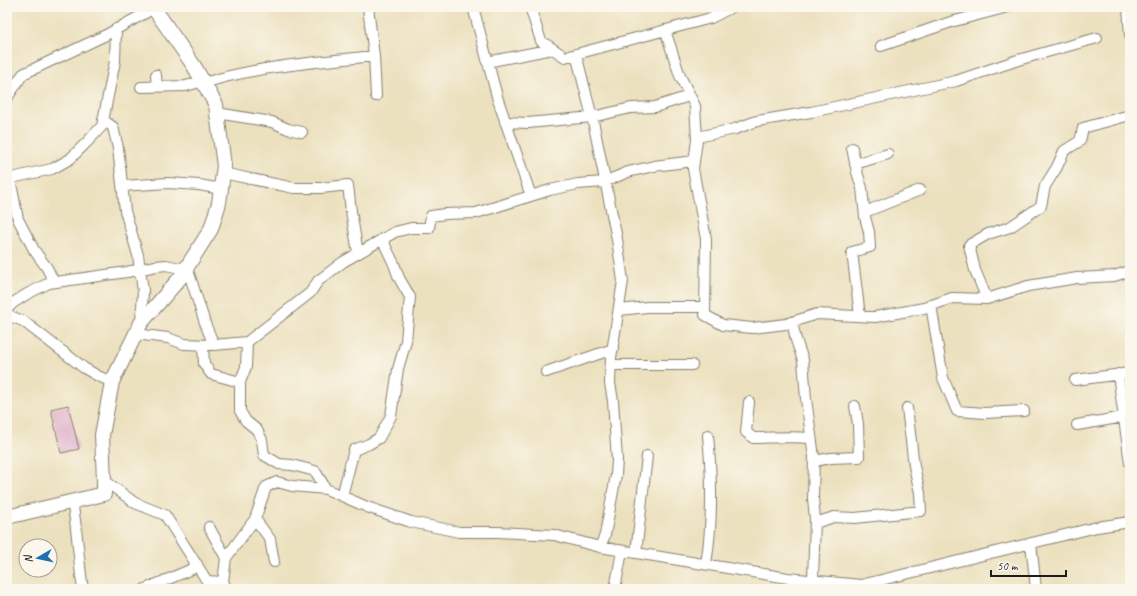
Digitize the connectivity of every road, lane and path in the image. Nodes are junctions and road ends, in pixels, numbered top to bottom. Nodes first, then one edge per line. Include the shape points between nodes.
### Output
1 (154, 7) edge
2 (368, 7) edge
3 (472, 7) edge
4 (530, 7) edge
5 (732, 7) edge
6 (1008, 7) edge
7 (1128, 7) edge
8 (116, 29) junction
9 (664, 30) junction
10 (1130, 35) edge
11 (1097, 38) dead end
12 (881, 46) dead end
13 (552, 49) junction
14 (576, 54) junction
15 (374, 56) junction
16 (488, 62) junction
17 (156, 75) dead end
18 (203, 82) junction
19 (141, 87) dead end
20 (157, 87) junction
21 (689, 94) junction
22 (376, 96) dead end
23 (7, 98) edge
24 (217, 113) junction
25 (1130, 115) edge
26 (592, 116) junction
27 (103, 120) junction
28 (505, 122) junction
29 (302, 132) dead end
30 (697, 137) junction
31 (852, 148) dead end
32 (888, 154) dead end
33 (694, 161) junction
34 (856, 164) junction
35 (223, 174) junction
36 (9, 179) edge
37 (604, 182) junction
38 (122, 186) junction
39 (221, 189) junction
40 (920, 190) dead end
41 (531, 196) junction
42 (865, 212) junction
43 (382, 239) junction
44 (358, 253) junction
45 (186, 268) junction
46 (140, 270) junction
47 (1130, 271) edge
48 (54, 282) junction
49 (987, 299) junction
50 (931, 305) junction
51 (705, 307) junction
52 (7, 309) edge
53 (620, 310) junction
54 (7, 315) edge
55 (860, 316) junction
56 (792, 322) junction
57 (138, 328) junction
58 (247, 342) junction
59 (208, 345) junction
60 (613, 349) junction
61 (611, 365) junction
62 (692, 365) dead end
63 (546, 372) dead end
64 (1130, 373) edge
65 (1118, 374) junction
66 (1075, 380) dead end
67 (112, 382) junction
68 (240, 382) junction
69 (749, 402) dead end
70 (855, 406) dead end
71 (907, 408) dead end
72 (1024, 411) dead end
73 (1124, 417) junction
74 (1077, 425) dead end
75 (708, 435) dead end
76 (810, 438) junction
77 (647, 456) dead end
78 (814, 461) junction
79 (1130, 463) edge
80 (104, 480) junction
81 (326, 489) junction
82 (342, 496) junction
83 (72, 502) junction
84 (7, 517) edge
85 (255, 519) junction
86 (1130, 522) edge
87 (815, 523) junction
88 (209, 527) dead end
89 (1031, 543) junction
90 (600, 547) junction
91 (622, 551) junction
92 (636, 553) junction
93 (226, 558) junction
94 (274, 562) dead end
95 (197, 564) junction
96 (706, 564) junction
97 (813, 580) junction
98 (225, 585) edge
99 (823, 585) edge
100 (857, 587) edge
101 (83, 589) edge
102 (145, 589) edge
103 (615, 589) edge
104 (1036, 589) edge

1 - 8 street
1 - 18 street
2 - 15 street
3 - 16 street
4 - 13 street via 541,41
5 - 9 street via 711,18
6 - 12 street via 950,22
7 - 10 street
8 - 23 street via 22,74
8 - 27 street via 115,60
9 - 14 street
9 - 21 street
11 - 30 street via 1018,60 956,81 757,121 735,129
13 - 14 street via 564,57
13 - 16 street
14 - 26 street
15 - 18 street via 277,67
15 - 22 street
16 - 28 street
17 - 20 street
18 - 20 street via 186,86
18 - 24 street via 216,105
19 - 20 street
21 - 26 street via 654,107 631,108
21 - 30 street via 695,106
24 - 29 street via 272,122
24 - 35 street
25 - 49 street via 1083,128 1080,141 1064,152 1045,186 1041,206 1010,226 969,245 975,270
26 - 28 street via 528,123
26 - 37 street
27 - 36 street via 102,126 70,159 52,169
27 - 38 street via 113,127
28 - 41 street
30 - 33 street
31 - 34 street
32 - 34 street
33 - 37 street via 628,172
33 - 51 street via 693,169 706,239
34 - 42 street
35 - 39 street
35 - 44 street via 294,188 348,185
36 - 48 street via 18,219
37 - 41 street via 578,184
37 - 53 street via 624,281
38 - 39 street via 168,183
38 - 46 street via 124,211
39 - 45 street via 210,229
40 - 42 street
41 - 43 street via 476,213 431,216 429,228 411,228
42 - 55 street via 870,232 870,246 852,252
43 - 44 street
43 - 82 street via 410,297 406,341 398,369 391,416 379,438 354,450
44 - 58 street via 318,281 310,293
45 - 46 street via 166,265
45 - 57 street
45 - 59 street via 206,326
46 - 48 street
46 - 57 street via 143,291
47 - 49 street via 1114,276 1077,278 1028,286
48 - 52 street via 27,294
49 - 50 street via 952,298
50 - 55 street via 875,317
50 - 72 street via 943,378 957,410 985,413
51 - 53 street via 647,307
51 - 56 street via 705,315 723,325 752,328
53 - 60 street
54 - 67 street via 23,321 61,352 89,371
55 - 56 street via 817,314
56 - 76 street via 803,360
57 - 59 street via 184,344
57 - 67 street
58 - 59 street
58 - 68 street via 246,367
59 - 68 street via 204,364 211,374
60 - 61 street
60 - 63 street
61 - 62 street
61 - 90 street via 610,383 617,468 605,535
64 - 65 street
65 - 66 street
65 - 73 street
67 - 80 street via 102,435
68 - 81 street via 240,411 257,430 262,440 264,455 279,464 315,471
69 - 76 street via 746,432 753,438
70 - 78 street via 859,457
71 - 87 street via 921,511 855,518 834,517
73 - 74 street
73 - 79 street
75 - 96 street via 712,480
76 - 78 street
77 - 92 street
78 - 87 street
80 - 83 street via 104,494
80 - 95 street via 135,503 165,515
81 - 82 street
81 - 85 street via 277,482 266,487
82 - 90 street via 411,522 458,532 554,535
83 - 84 street
83 - 101 street
85 - 93 street
85 - 94 street via 270,539
86 - 89 street via 1096,527
87 - 97 street
88 - 93 street
89 - 100 street
89 - 104 street
90 - 91 street
91 - 92 street
91 - 103 street
92 - 96 street
93 - 98 street
95 - 98 street via 207,581
95 - 102 street via 192,569
96 - 97 street
97 - 99 street
99 - 100 street

